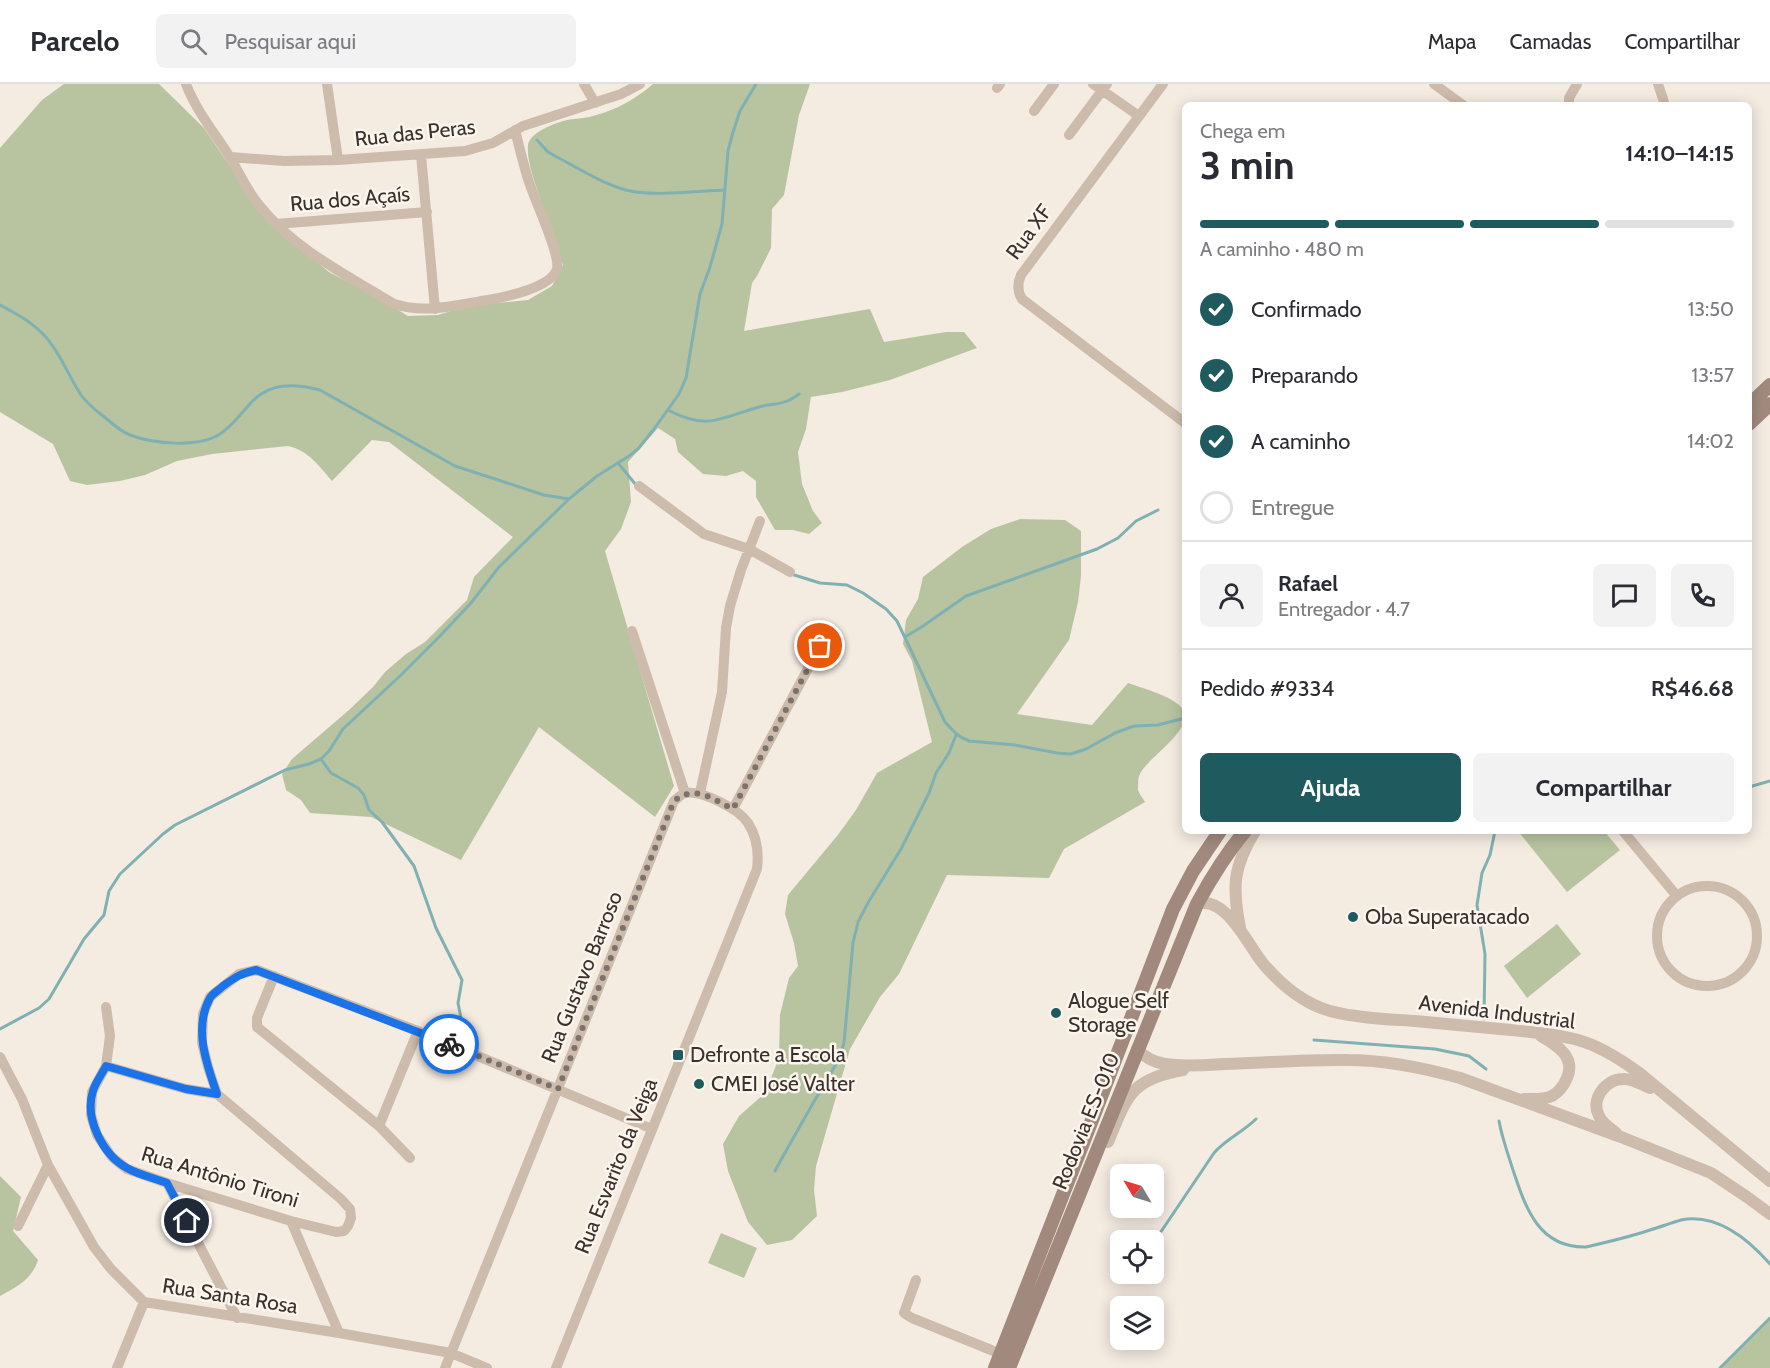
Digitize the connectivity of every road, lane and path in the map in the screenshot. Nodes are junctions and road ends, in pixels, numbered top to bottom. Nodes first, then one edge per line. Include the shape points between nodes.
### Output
1 (186, 84) edge
2 (327, 84) edge
3 (584, 84) edge
4 (640, 84) edge
5 (1054, 84) edge
6 (1163, 84) edge
7 (1434, 84) edge
8 (1576, 84) edge
9 (1658, 84) edge
10 (1101, 86) edge
11 (1459, 102) edge
12 (1569, 102) edge
13 (1664, 102) edge
14 (595, 103) junction
15 (1034, 111) dead end
16 (1139, 116) junction
17 (516, 130) junction
18 (1069, 135) dead end
19 (422, 155) junction
20 (230, 157) junction
21 (338, 160) junction
22 (427, 212) junction
23 (276, 224) junction
24 (435, 309) junction
25 (1770, 385) edge
26 (1752, 402) edge
27 (1770, 404) edge
28 (1182, 421) edge
29 (1752, 421) edge
30 (639, 486) dead end
31 (760, 521) dead end
32 (749, 549) junction
33 (790, 572) dead end
34 (632, 631) dead end
35 (820, 646) dead end
36 (700, 793) junction
37 (685, 794) junction
38 (674, 801) joint
39 (733, 809) junction
40 (1218, 834) edge
41 (1242, 834) edge
42 (1253, 834) edge
43 (1625, 834) edge
44 (1676, 895) junction
45 (1197, 904) junction
46 (1173, 909) junction
47 (1241, 932) junction
48 (274, 976) junction
49 (106, 1007) dead end
50 (1130, 1022) junction
51 (418, 1031) junction
52 (1533, 1032) junction
53 (1137, 1049) junction
54 (0, 1057) edge
55 (1210, 1065) junction
56 (106, 1066) junction
57 (558, 1089) junction
58 (217, 1094) junction
59 (1662, 1094) junction
60 (1517, 1099) junction
61 (379, 1126) junction
62 (652, 1129) junction
63 (1621, 1137) junction
64 (410, 1158) dead end
65 (48, 1165) junction
66 (1088, 1169) junction
67 (1770, 1181) edge
68 (167, 1183) junction
69 (1770, 1214) edge
70 (291, 1221) junction
71 (18, 1226) dead end
72 (916, 1280) dead end
73 (144, 1302) junction
74 (237, 1318) junction
75 (339, 1333) junction
76 (451, 1353) junction
77 (1001, 1354) junction
78 (117, 1368) edge
79 (446, 1368) edge
80 (487, 1368) edge
81 (556, 1368) edge
82 (995, 1368) edge
83 (1009, 1368) edge

1 - 20 street
2 - 21 street
3 - 14 street
4 - 14 street, Rua das Peras
5 - 15 street
6 - 16 street, Rua XF
7 - 11 street
8 - 12 street
9 - 13 street
10 - 16 street
10 - 18 street
14 - 17 street, Rua das Peras
16 - 28 street, Rua XF via 1021,275 1019,294
17 - 19 street, Rua das Peras via 482,147
17 - 24 street via 527,178 555,248 557,270 537,286 507,297
19 - 21 street, Rua das Peras
19 - 22 street
20 - 21 street, Rua das Peras
20 - 23 street via 259,206
22 - 23 street, Rua dos Açaís
22 - 24 street
23 - 24 street via 311,253 394,304
25 - 26 main road
27 - 29 main road
30 - 32 street via 704,534
31 - 32 street
32 - 33 street
32 - 36 street via 730,606 722,692
34 - 37 street
35 - 39 street
36 - 37 street, Rua Esvarito da Veiga
36 - 39 street, Rua Esvarito da Veiga
37 - 38 street, Rua Esvarito da Veiga
38 - 57 street, Rua Gustavo Barroso
39 - 62 street, Rua Esvarito da Veiga via 752,830 759,857 757,869
40 - 46 main road, Rodovia ES-010
41 - 45 main road, Rodovia ES-010
42 - 47 street, Avenida Industrial via 1241,856 1235,879
43 - 44 street
44 - 44 street via 1658,923 1660,956 1669,970 1697,986 1730,981 1753,957 1756,924 1749,909 1724,888 1707,885
45 - 46 main road
45 - 47 street, Avenida Industrial via 1220,908
45 - 53 main road, Rodovia ES-010
46 - 50 main road, Rodovia ES-010
47 - 52 street, Avenida Industrial via 1279,980 1326,1010 1359,1017
48 - 51 street
48 - 58 street via 256,970 239,974 210,997 202,1043
48 - 61 street via 256,1018 257,1026
49 - 56 street, Rua Antônio Tironi via 110,1036
50 - 53 main road
50 - 77 main road, Rodovia ES-010
51 - 57 street
51 - 61 street
52 - 59 street, Avenida Industrial via 1580,1040 1598,1048 1638,1072
52 - 60 street via 1560,1047 1570,1064 1569,1074 1551,1097
53 - 55 street via 1150,1060 1166,1064
53 - 66 main road, Rodovia ES-010
54 - 65 street, Rua Santa Rosa via 22,1099
55 - 60 street via 1349,1060 1390,1063 1443,1073
55 - 66 street via 1170,1072 1137,1087 1125,1100 1102,1154
56 - 58 street
56 - 68 street, Rua Antônio Tironi via 92,1092 91,1115 97,1135 112,1157 127,1169
57 - 62 street
57 - 76 street, Rua Gustavo Barroso
58 - 70 street, Rua Antônio Tironi via 350,1209 348,1226 336,1233
59 - 63 street via 1625,1078 1603,1089 1596,1102 1597,1114
59 - 67 street, Avenida Industrial
60 - 63 street
61 - 64 street
62 - 81 street, Rua Esvarito da Veiga
63 - 69 street via 1711,1173
65 - 71 street
65 - 73 street, Rua Santa Rosa via 94,1247
66 - 83 main road, Rodovia ES-010
68 - 70 street, Rua Antônio Tironi
68 - 74 street
70 - 75 street
72 - 77 street via 904,1313
73 - 74 street, Rua Santa Rosa
73 - 78 street
74 - 75 street, Rua Santa Rosa
75 - 76 street, Rua Santa Rosa
76 - 79 street, Rua Gustavo Barroso
76 - 80 street, Rua Santa Rosa
77 - 82 main road, Rodovia ES-010

